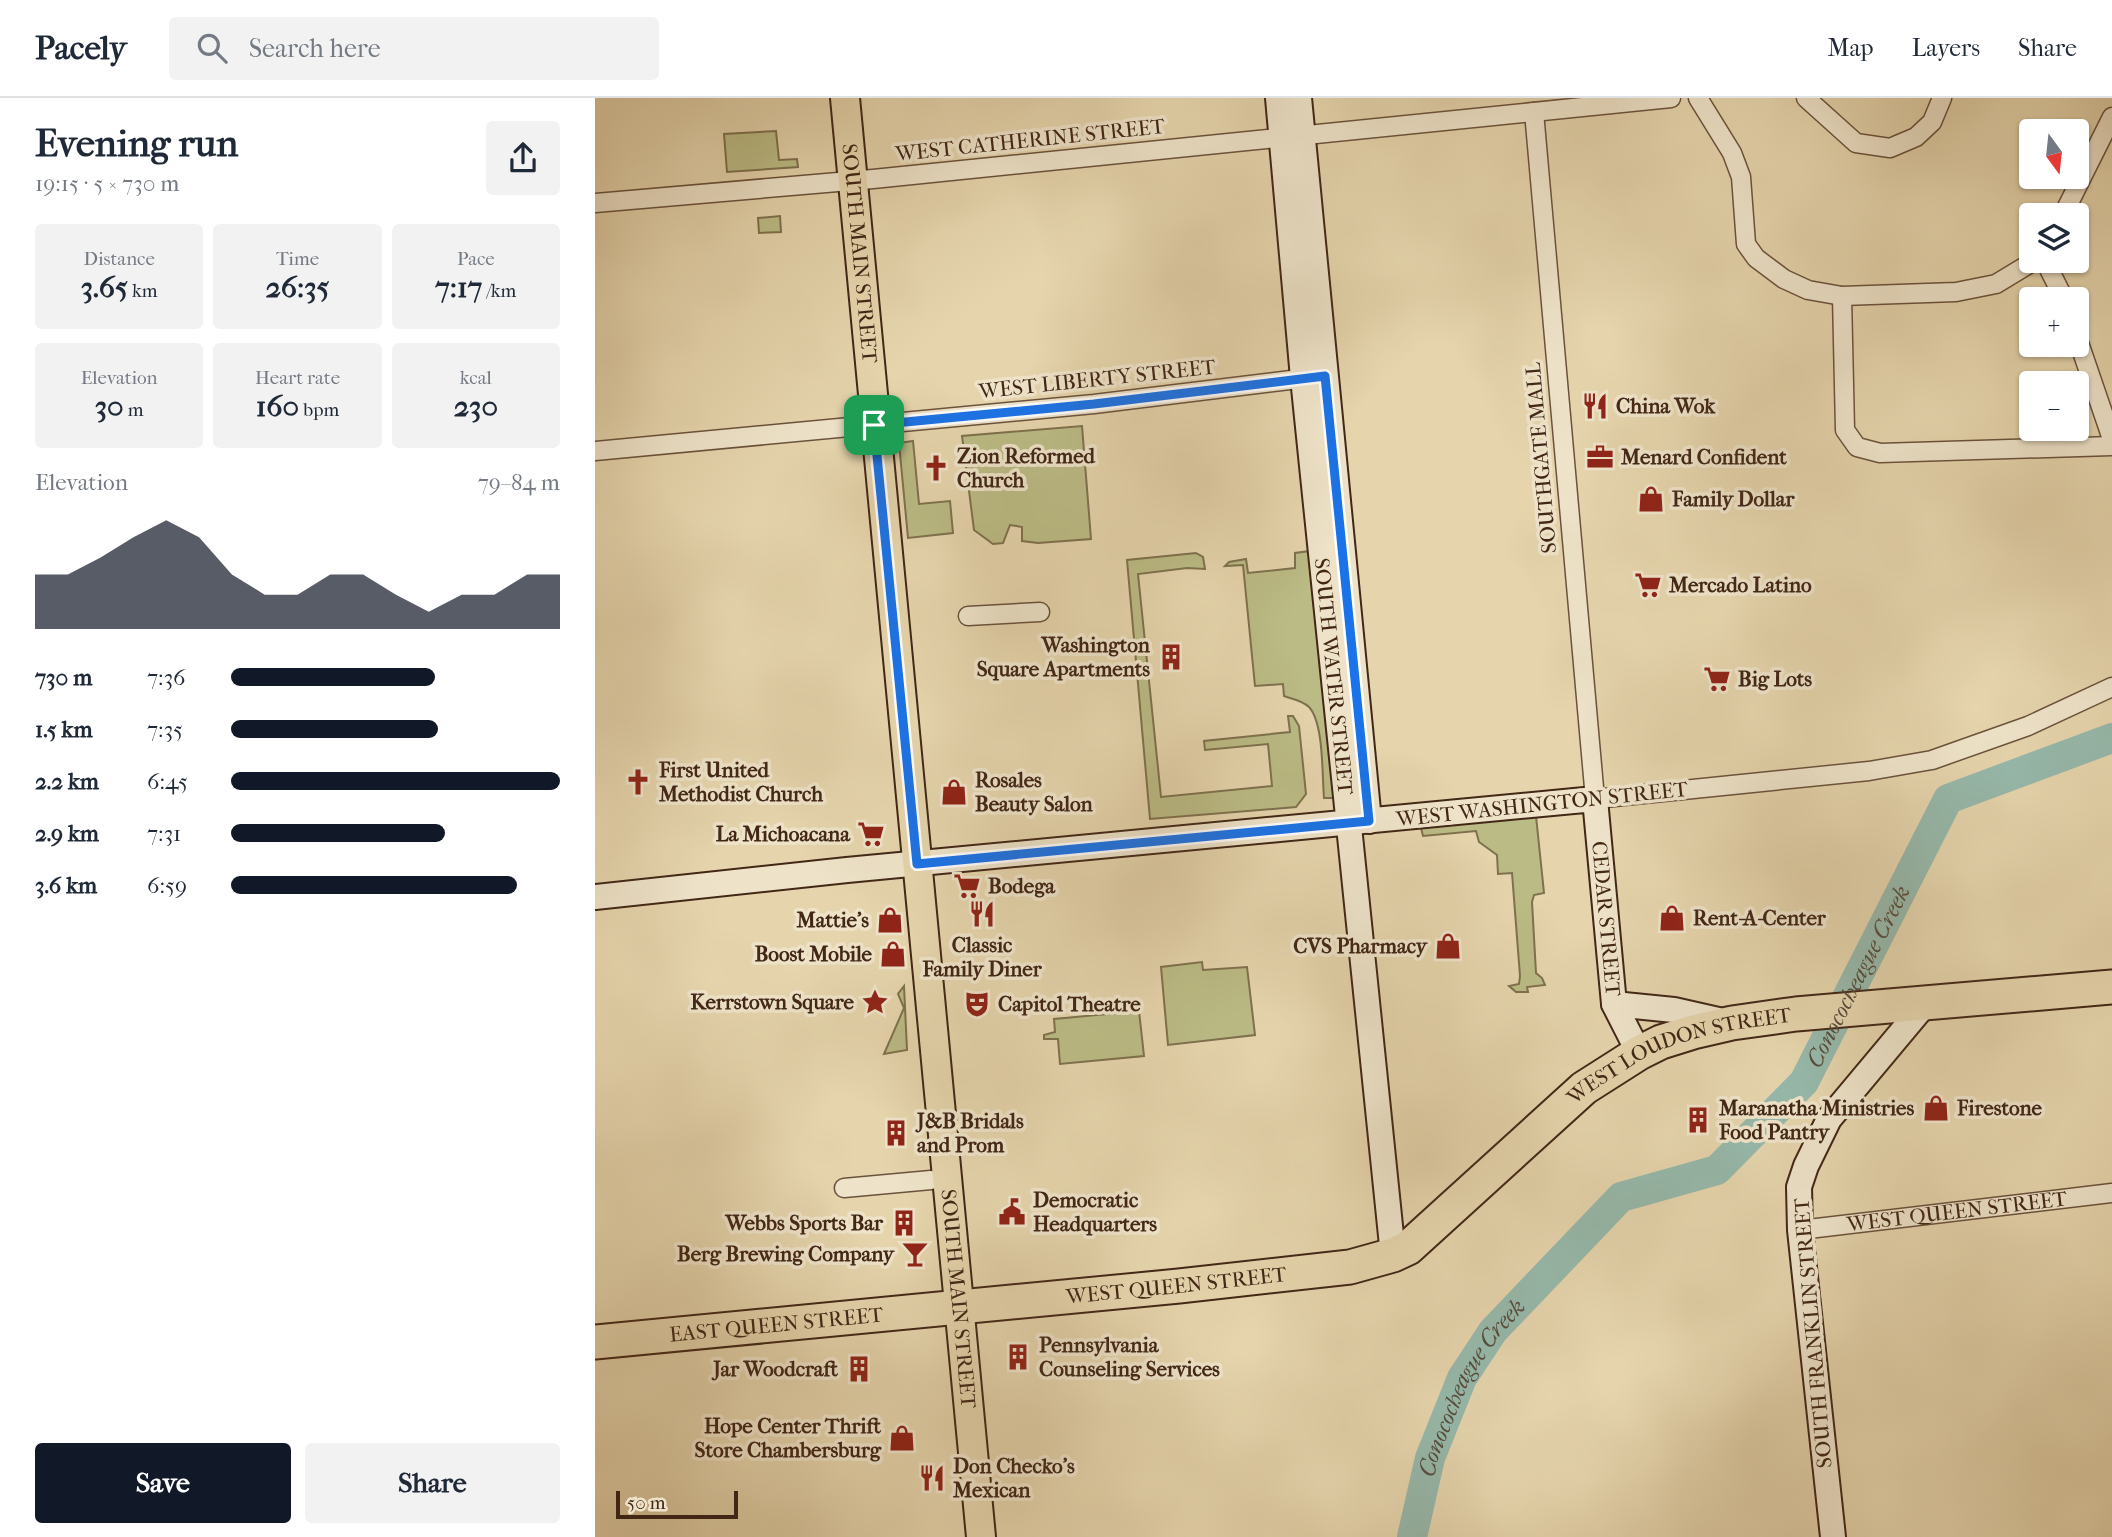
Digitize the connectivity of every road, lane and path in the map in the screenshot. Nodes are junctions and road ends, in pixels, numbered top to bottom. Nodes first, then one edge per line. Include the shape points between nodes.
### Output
1 (845, 98) edge
2 (1278, 98) edge
3 (1299, 98) edge
4 (1671, 98) edge
5 (1698, 98) edge
6 (1806, 98) edge
7 (1942, 98) edge
8 (1508, 106) edge
9 (1534, 112) junction
10 (2112, 117) edge
11 (1292, 136) junction
12 (853, 181) junction
13 (595, 203) edge
14 (2069, 203) edge
15 (2019, 270) edge
16 (1842, 296) junction
17 (2084, 357) edge
18 (1314, 377) junction
19 (874, 425) junction
20 (2112, 439) edge
21 (2112, 446) edge
22 (595, 451) edge
23 (1040, 612) dead end
24 (968, 616) dead end
25 (2112, 687) edge
26 (1595, 799) junction
27 (1358, 822) junction
28 (917, 864) junction
29 (595, 897) edge
30 (2112, 987) edge
31 (1926, 1003) junction
32 (1613, 1004) junction
33 (1732, 1023) junction
34 (1639, 1053) junction
35 (931, 1180) dead end
36 (844, 1188) dead end
37 (2112, 1194) edge
38 (1800, 1230) junction
39 (1393, 1255) junction
40 (958, 1306) junction
41 (595, 1342) edge
42 (981, 1537) edge
43 (1833, 1537) edge

1 - 12 main road, SOUTH MAIN STREET
2 - 11 street, SOUTH WATER STREET
3 - 11 street
4 - 9 street, WEST CATHERINE STREET
5 - 16 street via 1732,153 1741,177 1746,244 1756,258 1808,290
6 - 7 street via 1856,143 1890,148 1916,137 1932,122
8 - 9 street, WEST CATHERINE STREET
8 - 11 street, WEST CATHERINE STREET
9 - 26 street, SOUTHGATE MALL
10 - 14 street
11 - 12 street, WEST CATHERINE STREET
11 - 18 street, SOUTH WATER STREET
12 - 13 street, WEST CATHERINE STREET
12 - 19 main road, SOUTH MAIN STREET
15 - 16 street via 1996,284 1956,292
16 - 21 street via 1845,430 1857,447 1880,453
17 - 20 street
18 - 19 street, WEST LIBERTY STREET
18 - 27 street, SOUTH WATER STREET
19 - 22 street, WEST LIBERTY STREET
19 - 28 main road, SOUTH MAIN STREET
23 - 24 street
25 - 26 street, WEST WASHINGTON STREET via 2028,726 1954,754 1906,766
26 - 27 street, WEST WASHINGTON STREET
26 - 32 street, CEDAR STREET
27 - 28 street, WEST WASHINGTON STREET
27 - 39 street, SOUTH WATER STREET
28 - 29 street, WEST WASHINGTON STREET
28 - 40 main road, SOUTH MAIN STREET
30 - 31 highway, WEST LOUDON STREET
31 - 33 highway, WEST LOUDON STREET
31 - 38 street, SOUTH FRANKLIN STREET via 1829,1119 1799,1187
32 - 33 street, CEDAR STREET via 1674,1010
32 - 34 street
33 - 34 highway, WEST LOUDON STREET via 1682,1035
34 - 39 highway, WEST LOUDON STREET via 1584,1088 1409,1248
35 - 36 street
37 - 38 street, WEST QUEEN STREET
38 - 43 street, SOUTH FRANKLIN STREET
39 - 40 highway, WEST QUEEN STREET via 1350,1267
40 - 41 highway, EAST QUEEN STREET
40 - 42 main road, SOUTH MAIN STREET

